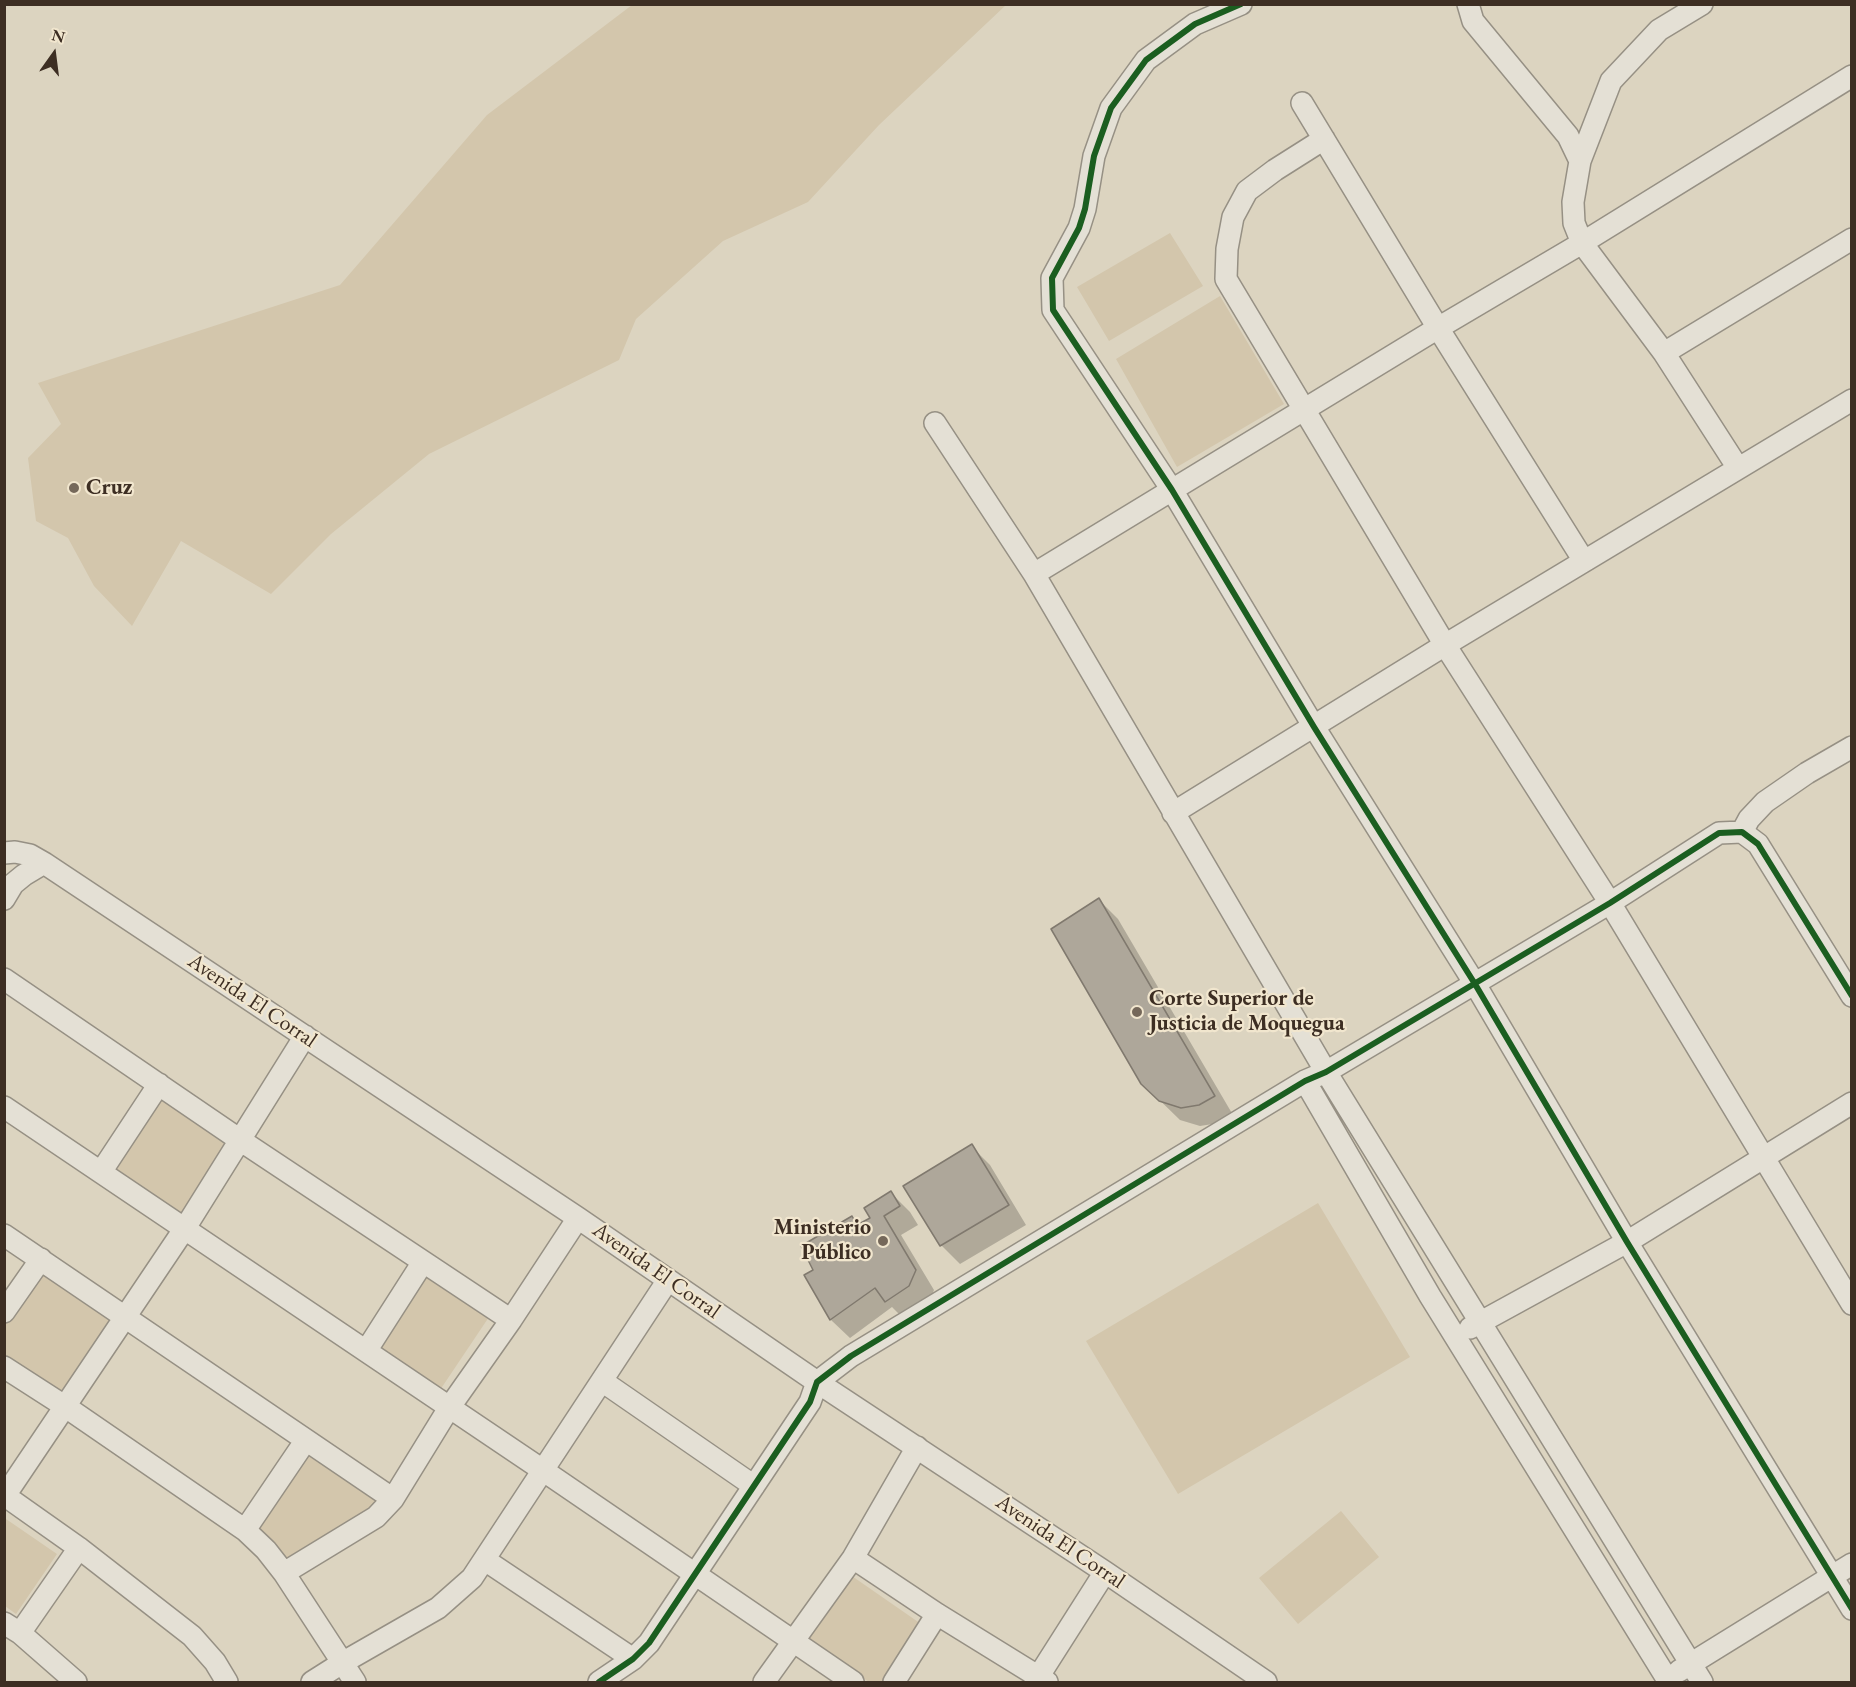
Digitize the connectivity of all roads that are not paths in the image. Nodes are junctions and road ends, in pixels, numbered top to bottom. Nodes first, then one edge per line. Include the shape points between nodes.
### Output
1 (1241, 4) edge
2 (1468, 4) edge
3 (1702, 4) edge
4 (1851, 76) edge
5 (1302, 103) dead end
6 (1324, 140) junction
7 (1580, 161) junction
8 (1851, 239) edge
9 (1582, 243) junction
10 (1438, 328) junction
11 (1664, 353) junction
12 (1851, 400) edge
13 (1304, 409) junction
14 (935, 423) dead end
15 (1738, 468) junction
16 (1172, 490) junction
17 (1584, 561) junction
18 (1034, 574) junction
19 (1445, 645) junction
20 (1314, 727) junction
21 (1851, 747) edge
22 (1173, 813) junction
23 (1742, 832) junction
24 (4, 853) edge
25 (44, 863) junction
26 (4, 899) edge
27 (1610, 903) junction
28 (4, 979) edge
29 (1475, 984) junction
30 (1851, 996) edge
31 (305, 1036) junction
32 (1326, 1072) junction
33 (1305, 1082) junction
34 (159, 1084) junction
35 (1851, 1103) edge
36 (4, 1107) edge
37 (240, 1140) junction
38 (1763, 1158) junction
39 (101, 1172) junction
40 (578, 1218) junction
41 (184, 1228) junction
42 (4, 1235) edge
43 (1628, 1242) junction
44 (41, 1259) junction
45 (423, 1262) junction
46 (668, 1280) junction
47 (1851, 1304) edge
48 (4, 1312) edge
49 (126, 1316) junction
50 (511, 1320) junction
51 (1480, 1321) junction
52 (1456, 1337) junction
53 (366, 1351) junction
54 (4, 1367) edge
55 (602, 1381) junction
56 (817, 1382) junction
57 (66, 1407) junction
58 (449, 1408) junction
59 (306, 1440) junction
60 (917, 1447) junction
61 (544, 1471) junction
62 (754, 1486) junction
63 (5, 1496) edge
64 (393, 1499) junction
65 (245, 1530) junction
66 (79, 1548) junction
67 (853, 1558) junction
68 (484, 1560) junction
69 (1851, 1564) edge
70 (1105, 1572) junction
71 (284, 1573) junction
72 (696, 1575) junction
73 (1831, 1576) junction
74 (1851, 1609) edge
75 (937, 1614) junction
76 (12, 1628) edge
77 (793, 1642) junction
78 (633, 1659) junction
79 (342, 1663) junction
80 (1692, 1664) junction
81 (1041, 1681) edge
82 (1664, 1681) edge
83 (76, 1683) edge
84 (227, 1683) edge
85 (312, 1683) edge
86 (355, 1683) edge
87 (599, 1683) edge
88 (764, 1683) edge
89 (853, 1683) edge
90 (894, 1683) edge
91 (1266, 1683) edge
92 (1702, 1683) edge

1 - 16 street via 1194,24 1146,60 1111,108 1094,156 1079,228 1052,279 1053,310
2 - 7 street via 1473,21 1568,136
3 - 7 street via 1659,30 1611,81
4 - 9 street
5 - 6 street
6 - 10 street
6 - 13 street via 1247,191 1233,217 1227,249 1226,279
7 - 9 street via 1573,202 1574,223
8 - 11 street
9 - 10 street
9 - 11 street
10 - 13 street
10 - 17 street
11 - 15 street
12 - 15 street
13 - 16 street
13 - 19 street
14 - 18 street
15 - 17 street
16 - 18 street
16 - 20 street
17 - 19 street
18 - 22 street
19 - 20 street
19 - 27 street
20 - 22 street
20 - 29 street
21 - 23 street via 1765,802
22 - 32 street
23 - 27 street via 1719,833
23 - 30 street via 1758,844
24 - 25 street, Avenida El Corral via 30,855
25 - 26 street via 13,884
25 - 31 street, Avenida El Corral
27 - 29 street
27 - 38 street
28 - 34 street
29 - 32 street
29 - 43 street
31 - 37 street
31 - 40 street, Avenida El Corral
32 - 33 street
32 - 51 street
33 - 52 street
33 - 56 street via 851,1356
34 - 37 street
34 - 39 street
35 - 38 street
36 - 39 street
37 - 41 street
37 - 45 street
38 - 43 street
38 - 47 street
39 - 41 street
40 - 46 street, Avenida El Corral
40 - 50 street
41 - 49 street
41 - 53 street
42 - 44 street
43 - 51 street
43 - 73 street
44 - 48 street
44 - 49 street
45 - 50 street
45 - 53 street
46 - 55 street
46 - 56 street, Avenida El Corral
49 - 57 street
49 - 59 street
50 - 58 street
51 - 52 street
51 - 80 street
52 - 82 street
53 - 58 street
54 - 57 street
55 - 61 street
55 - 62 street
56 - 60 street, Avenida El Corral
56 - 62 street via 810,1402
57 - 63 street
57 - 65 street
58 - 61 street
58 - 64 street
59 - 64 street
59 - 65 street
60 - 67 street
60 - 70 street, Avenida El Corral
61 - 68 street
61 - 72 street
62 - 72 street
63 - 66 street
64 - 71 street via 376,1517
65 - 71 street
66 - 76 street
66 - 84 street via 192,1636
67 - 75 street
67 - 77 street
68 - 78 street
68 - 79 street via 472,1578 438,1608
69 - 73 street
70 - 81 street
70 - 91 street, Avenida El Corral
71 - 79 street
72 - 77 street
72 - 78 street via 649,1643
73 - 74 street
73 - 80 street
75 - 81 street
75 - 90 street
76 - 83 street
77 - 88 street
77 - 89 street
78 - 87 street
79 - 85 street
79 - 86 street
80 - 82 street
80 - 92 street

